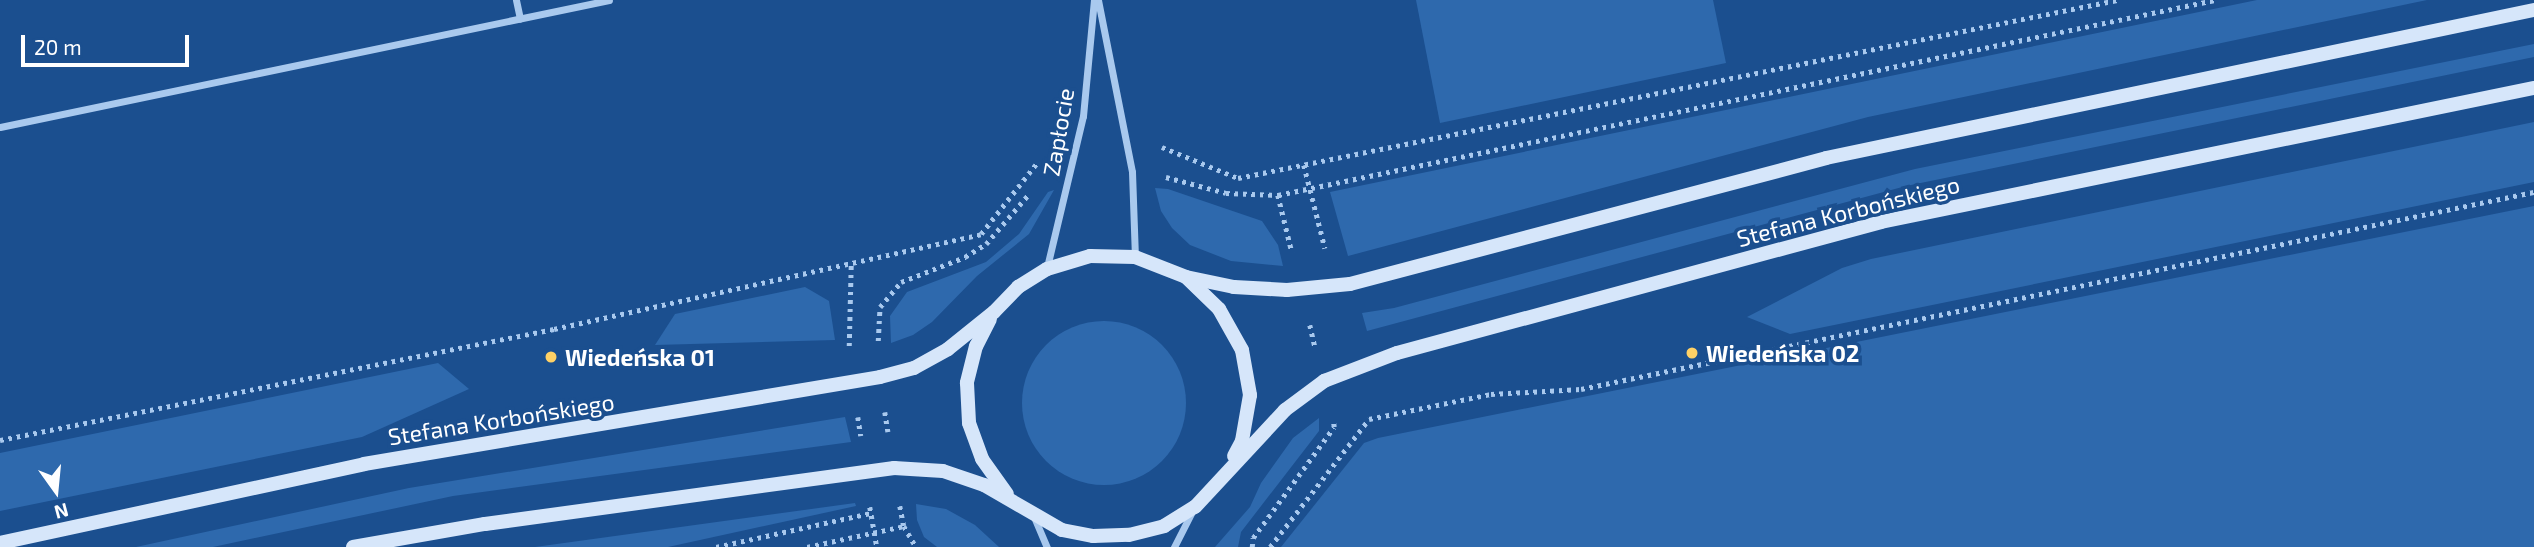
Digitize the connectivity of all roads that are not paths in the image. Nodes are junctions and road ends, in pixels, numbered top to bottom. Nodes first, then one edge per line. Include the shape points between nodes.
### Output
1 (516, 0) edge
2 (609, 0) edge
3 (1096, 0) edge
4 (2534, 9) edge
5 (520, 19) junction
6 (2534, 88) edge
7 (0, 127) edge
8 (1135, 257) junction
9 (1047, 269) junction
10 (1186, 277) junction
11 (994, 312) junction
12 (1220, 482) junction
13 (1195, 507) junction
14 (1034, 516) junction
15 (0, 543) edge
16 (353, 547) edge
17 (1047, 547) edge
18 (1174, 547) edge

1 - 5 street
2 - 5 street
3 - 8 street, Zapłocie via 1132,172
3 - 9 street, Zapłocie via 1077,146
4 - 10 street, Stefana Korbońskiego via 1826,158 1350,284 1234,288
5 - 7 street
6 - 12 street, Stefana Korbońskiego via 1881,222 1397,353 1324,381 1285,410
8 - 9 street, Stefana Korbońskiego via 1090,256
8 - 10 street, Stefana Korbońskiego
9 - 11 street, Stefana Korbońskiego via 1018,287
10 - 12 street, Stefana Korbońskiego via 1220,309 1242,349 1250,395 1242,441
11 - 14 street, Stefana Korbońskiego via 976,346 967,383 969,423 982,459 1003,491
11 - 15 street, Stefana Korbońskiego via 948,349 914,368 880,377 364,464
12 - 13 street, Stefana Korbońskiego
13 - 14 street, Stefana Korbońskiego via 1164,526 1129,535 1073,532
13 - 18 street
14 - 16 street, Stefana Korbońskiego via 984,485 943,471 894,468 472,526
14 - 17 street

